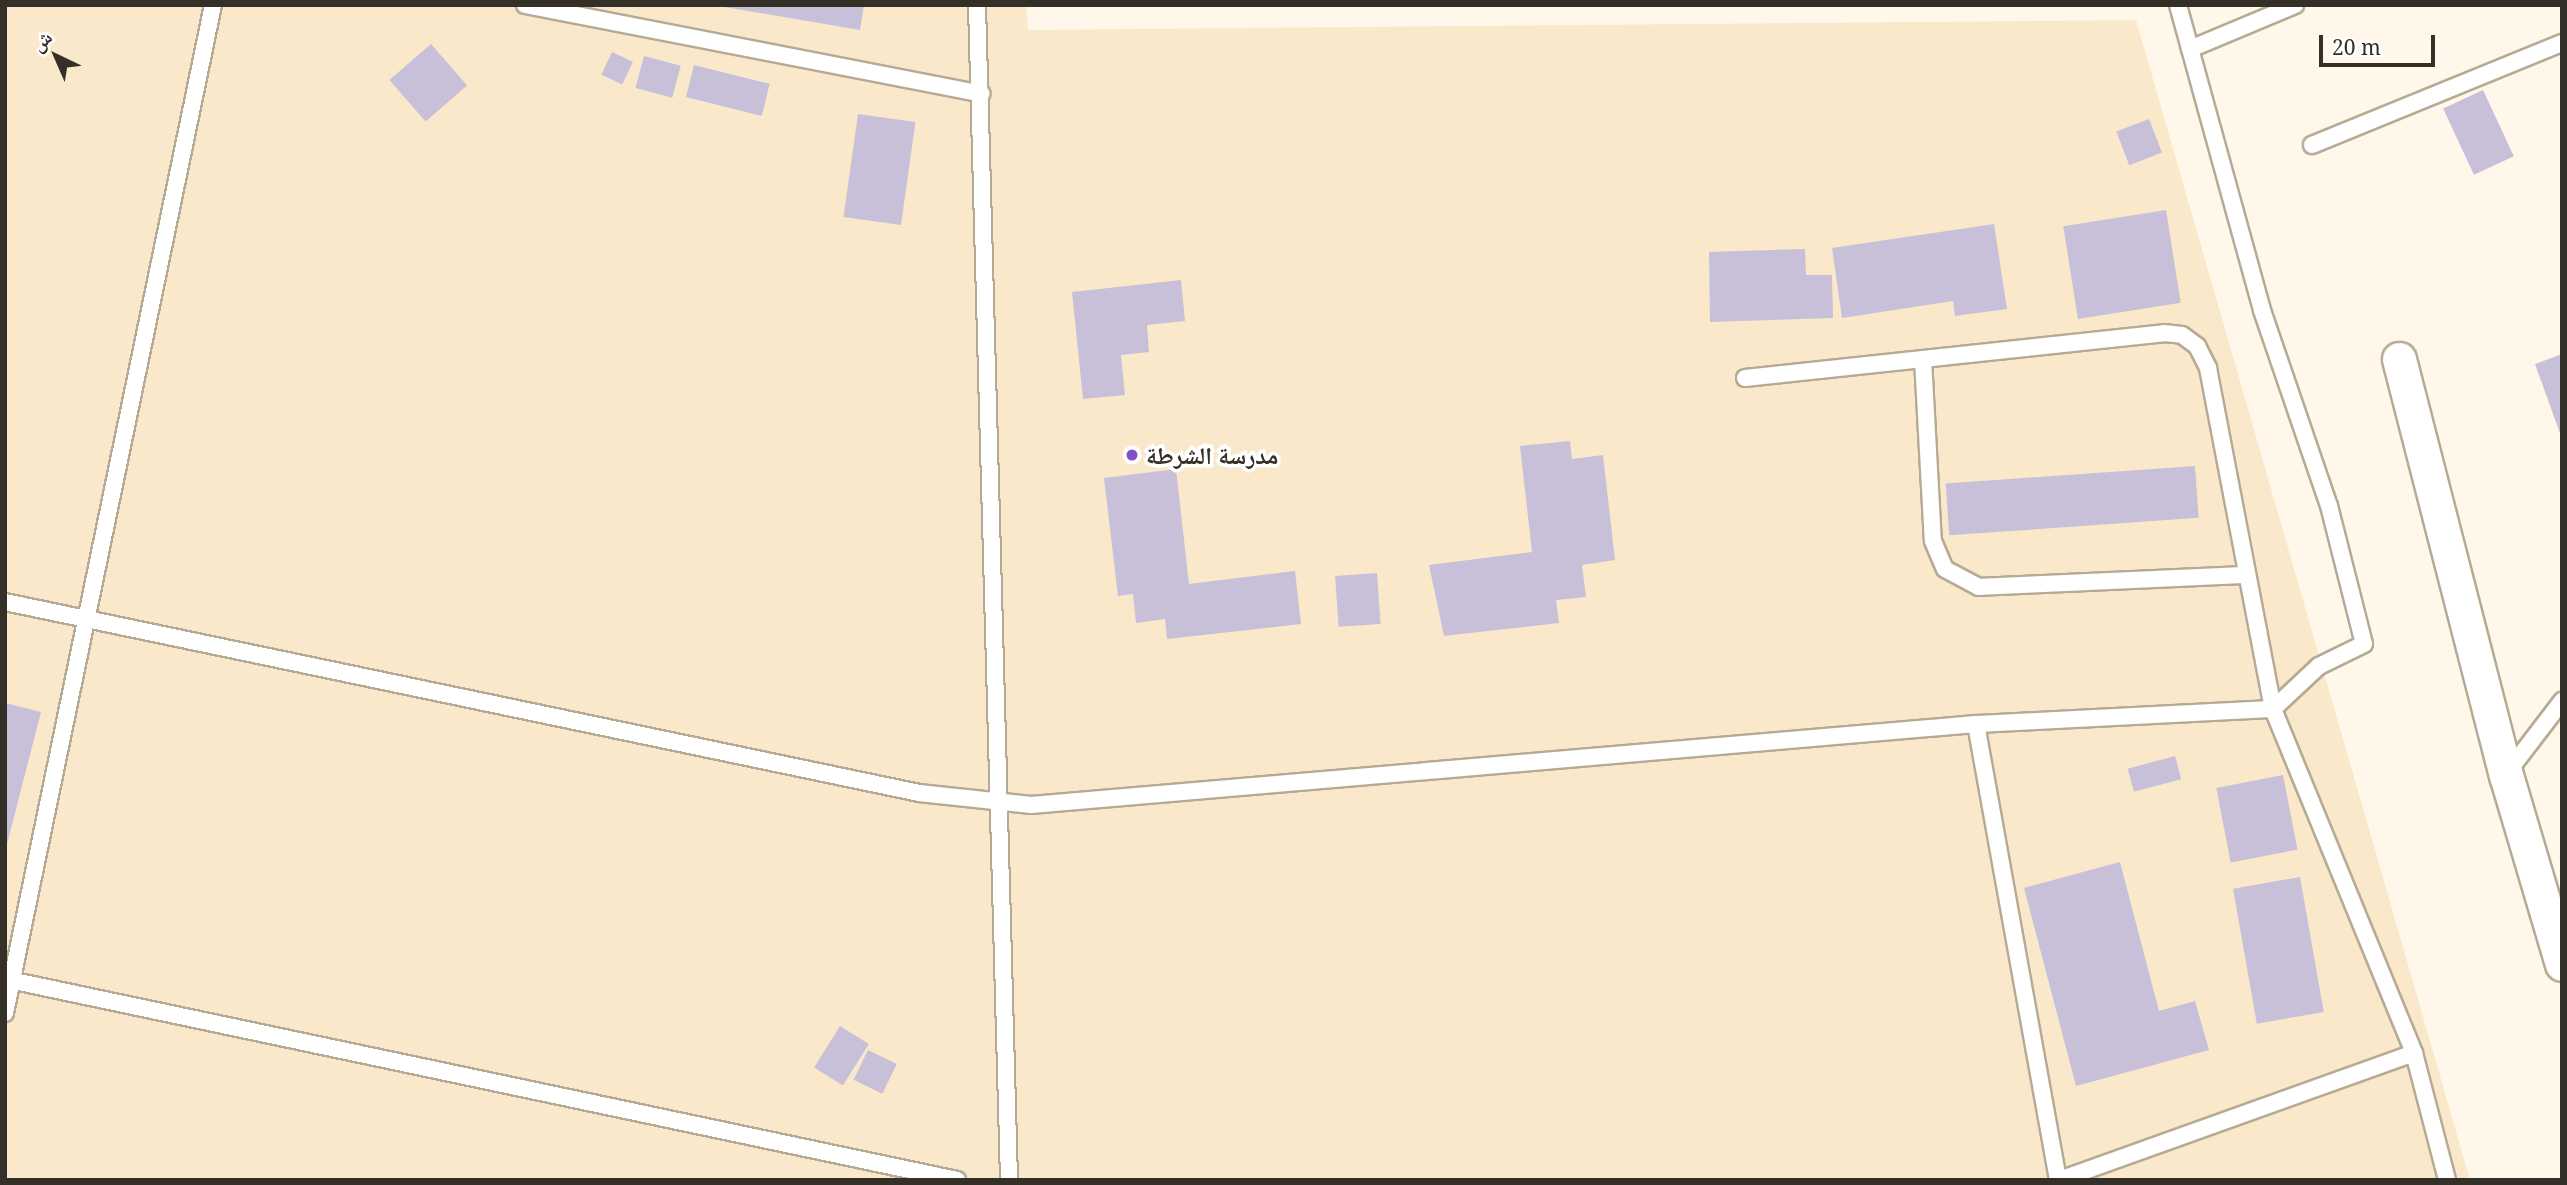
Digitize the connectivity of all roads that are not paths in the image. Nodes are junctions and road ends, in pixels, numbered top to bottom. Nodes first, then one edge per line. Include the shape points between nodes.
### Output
1 (213, 5) edge
2 (525, 5) edge
3 (977, 5) edge
4 (2178, 5) edge
5 (2295, 5) edge
6 (2562, 43) edge
7 (2190, 49) junction
8 (981, 94) junction
9 (2312, 145) dead end
10 (1923, 359) junction
11 (2399, 359) dead end
12 (1745, 378) dead end
13 (2247, 575) junction
14 (5, 602) edge
15 (90, 620) junction
16 (2562, 701) edge
17 (2273, 709) junction
18 (1976, 724) junction
19 (2506, 775) junction
20 (997, 801) junction
21 (2562, 964) edge
22 (9, 980) edge
23 (5, 1013) edge
24 (2414, 1053) junction
25 (957, 1180) edge
26 (1009, 1180) edge
27 (2059, 1180) edge
28 (2447, 1180) edge

1 - 15 lane
2 - 8 lane
3 - 8 lane
4 - 7 lane
5 - 7 lane
6 - 9 lane
7 - 17 lane via 2262,310 2329,506 2364,644 2319,666
8 - 20 lane
10 - 12 lane
10 - 13 lane via 2182,335 2197,346 2208,368
10 - 13 lane via 1933,541 1945,569 1979,587
11 - 19 street
13 - 17 lane
14 - 15 lane
15 - 20 lane via 919,793
15 - 22 lane
16 - 19 lane
17 - 18 lane
17 - 24 lane
18 - 20 lane via 1045,804
18 - 27 lane
19 - 21 street
20 - 26 lane
22 - 23 lane
22 - 25 lane
24 - 27 lane
24 - 28 lane

